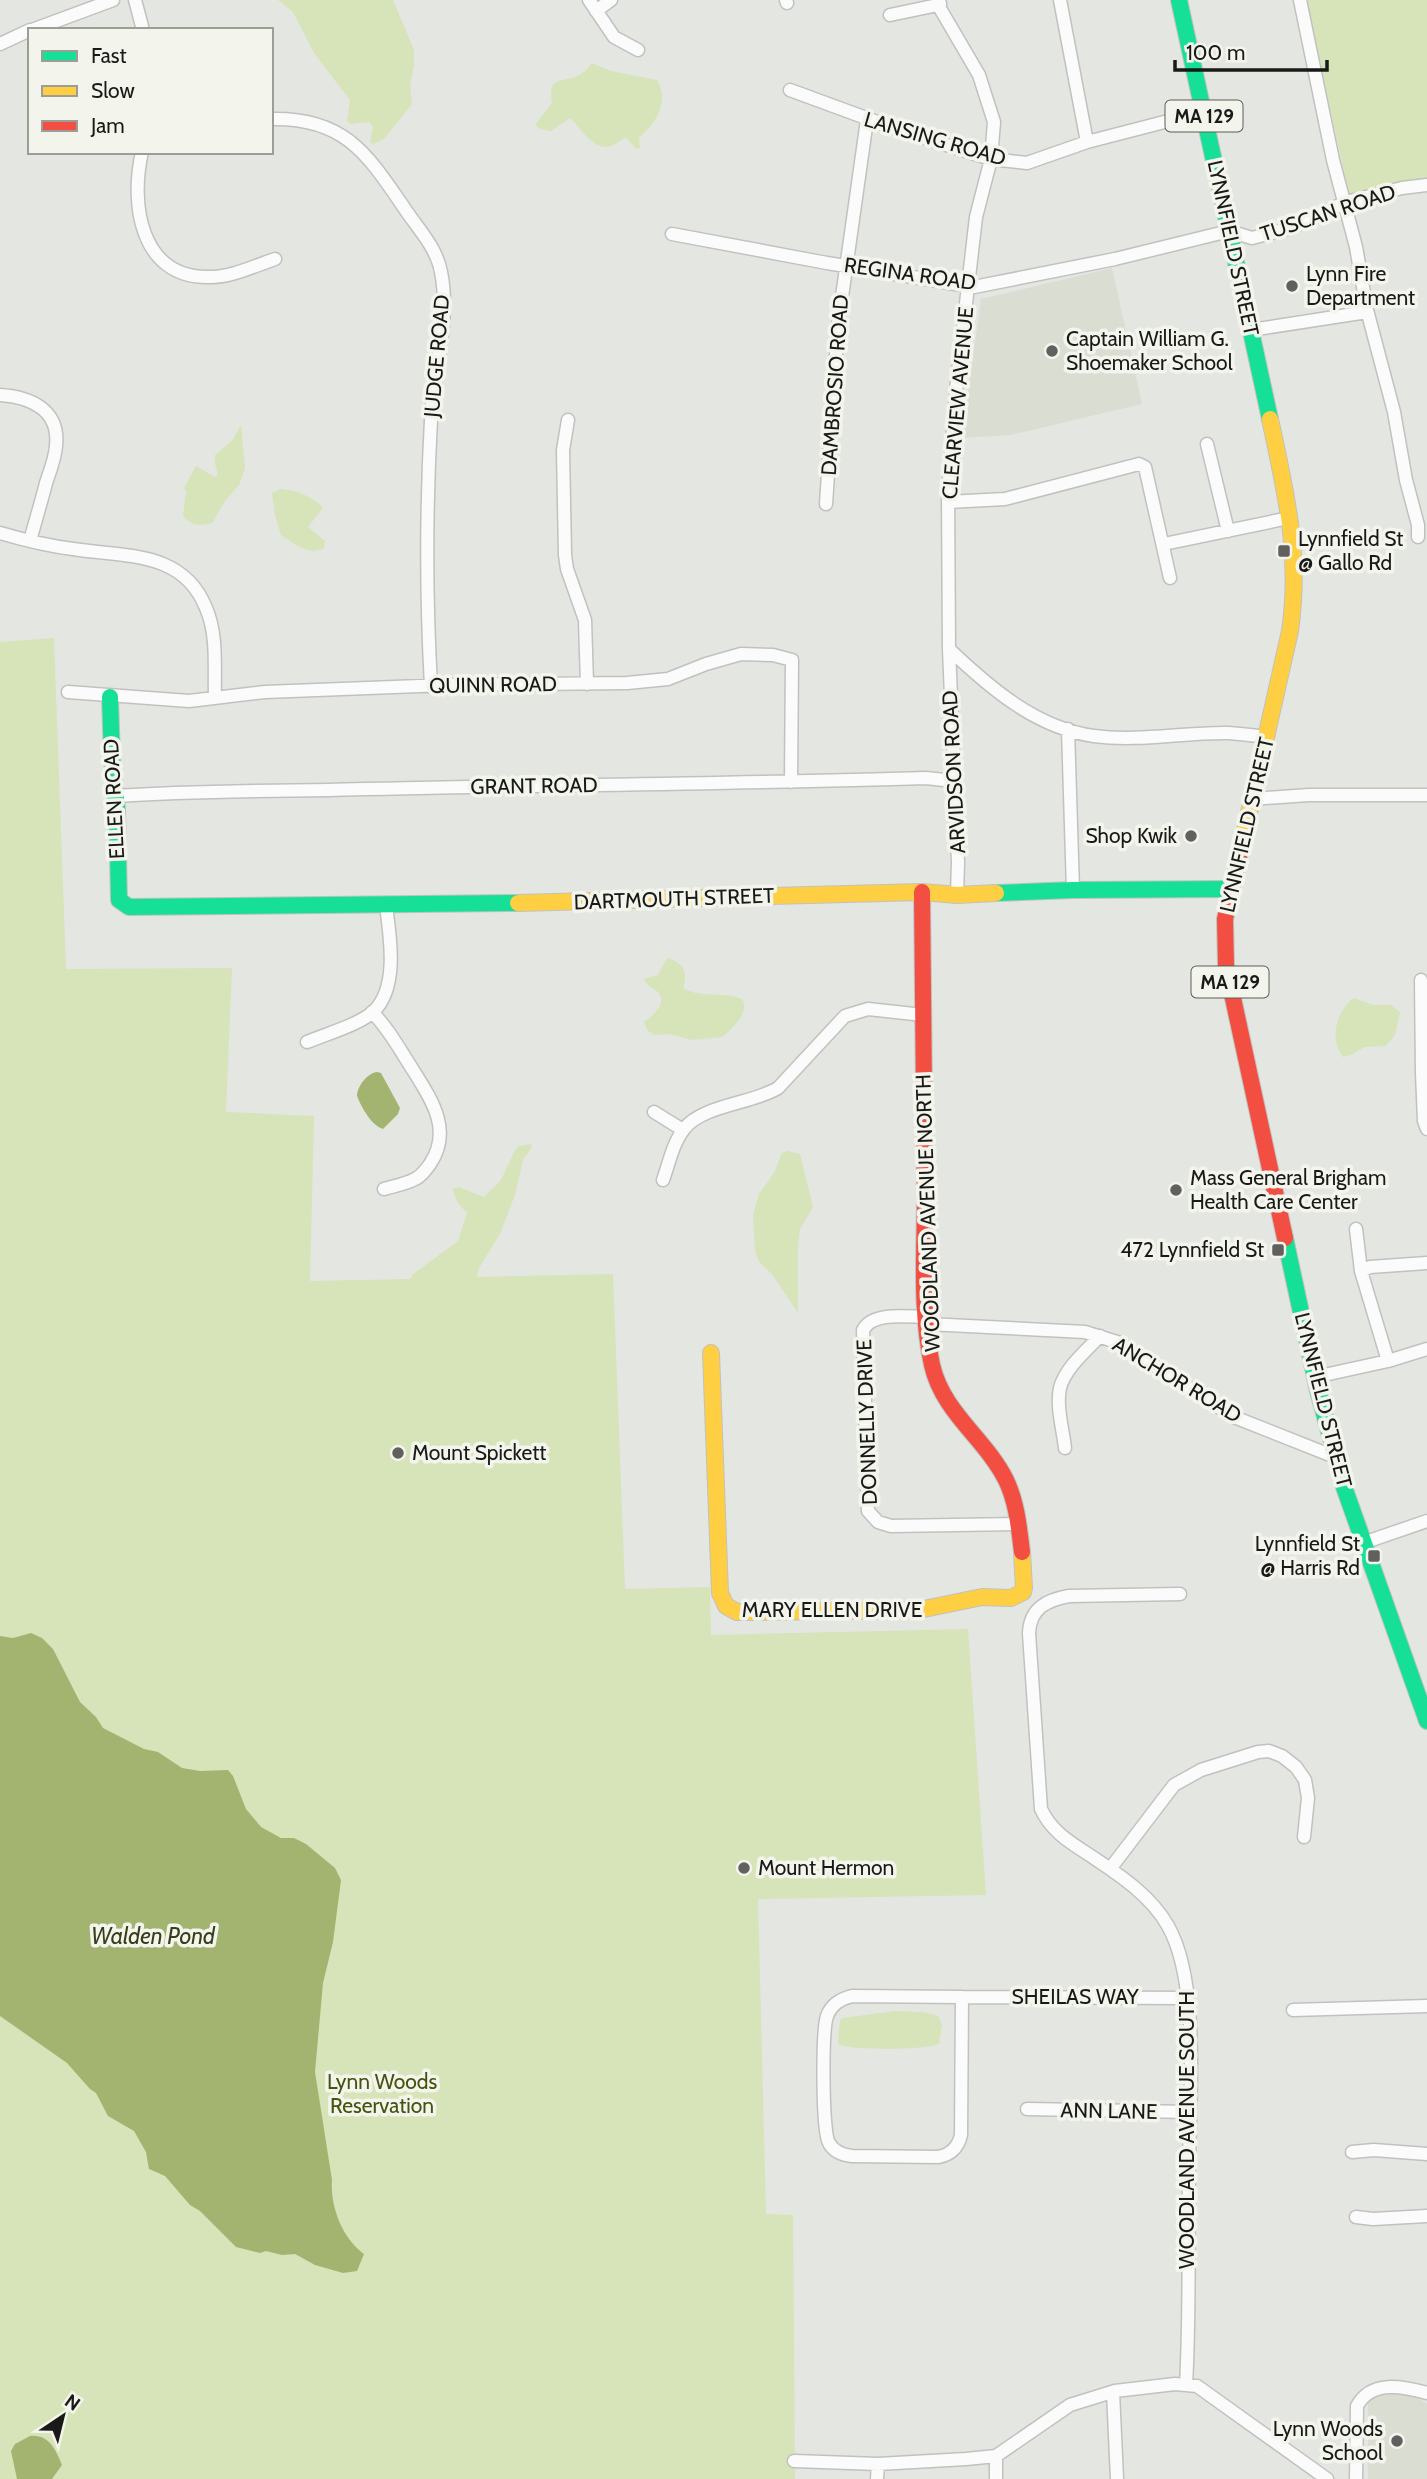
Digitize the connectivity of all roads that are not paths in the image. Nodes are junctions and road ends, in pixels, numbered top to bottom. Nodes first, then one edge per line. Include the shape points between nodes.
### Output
1 (113, 0) edge
2 (135, 0) edge
3 (611, 0) edge
4 (1060, 0) edge
5 (1179, 0) edge
6 (1300, 0) edge
7 (939, 2) edge
8 (593, 6) edge
9 (890, 15) dead end
10 (36, 28) edge
11 (142, 28) edge
12 (28, 31) edge
13 (0, 44) edge
14 (638, 50) dead end
15 (790, 90) dead end
16 (1203, 112) junction
17 (273, 119) edge
18 (867, 120) junction
19 (1087, 142) junction
20 (142, 154) edge
21 (991, 159) junction
22 (1427, 185) edge
23 (1346, 202) junction
24 (1229, 231) junction
25 (672, 234) dead end
26 (275, 259) dead end
27 (846, 266) junction
28 (969, 286) junction
29 (1367, 312) junction
30 (1251, 330) junction
31 (0, 395) edge
32 (568, 420) dead end
33 (1207, 444) dead end
34 (948, 502) junction
35 (826, 504) dead end
36 (1289, 519) junction
37 (1228, 531) junction
38 (0, 533) edge
39 (1418, 537) dead end
40 (30, 541) junction
41 (1164, 544) junction
42 (1170, 578) dead end
43 (949, 649) junction
44 (587, 684) junction
45 (431, 686) junction
46 (68, 692) dead end
47 (110, 697) junction
48 (215, 698) junction
49 (1068, 729) junction
50 (1266, 737) junction
51 (953, 781) junction
52 (791, 782) junction
53 (116, 796) junction
54 (1427, 796) edge
55 (1252, 799) junction
56 (1230, 889) junction
57 (1073, 890) junction
58 (922, 892) junction
59 (957, 895) junction
60 (119, 900) joint
61 (386, 906) junction
62 (1422, 980) dead end
63 (372, 1012) junction
64 (923, 1015) junction
65 (307, 1042) dead end
66 (654, 1112) dead end
67 (1427, 1129) edge
68 (682, 1130) junction
69 (663, 1180) dead end
70 (384, 1189) dead end
71 (1356, 1229) dead end
72 (1427, 1263) edge
73 (1361, 1271) junction
74 (928, 1321) junction
75 (1100, 1336) junction
76 (1427, 1349) edge
77 (711, 1353) dead end
78 (1388, 1361) junction
79 (1315, 1377) junction
80 (1065, 1448) dead end
81 (1335, 1457) junction
82 (1427, 1521) edge
83 (1019, 1524) junction
84 (1363, 1543) junction
85 (1023, 1592) joint
86 (1180, 1594) dead end
87 (1427, 1721) edge
88 (1304, 1837) dead end
89 (1110, 1869) junction
90 (962, 1997) junction
91 (1187, 1998) junction
92 (1427, 2007) edge
93 (1293, 2010) dead end
94 (1027, 2109) dead end
95 (1190, 2112) junction
96 (1352, 2152) dead end
97 (1427, 2154) edge
98 (1427, 2216) edge
99 (1356, 2217) dead end
100 (1186, 2385) junction
101 (1113, 2392) junction
102 (1427, 2393) edge
103 (996, 2456) junction
104 (794, 2461) dead end
105 (878, 2463) junction
106 (877, 2479) edge
107 (996, 2479) edge
108 (1117, 2479) edge
109 (1327, 2479) edge
110 (1356, 2479) edge

1 - 10 street
2 - 11 street
3 - 8 street
4 - 19 street
5 - 16 street, LYNNFIELD STREET / MA 129
6 - 23 street
7 - 9 street
7 - 21 street, CLEARVIEW AVENUE via 979,75 993,122
8 - 14 street via 614,37
12 - 13 street
15 - 18 street, LANSING ROAD
16 - 19 street, LANSING ROAD
16 - 24 street, LYNNFIELD STREET / MA 129
17 - 45 street, JUDGE ROAD via 309,122 356,145 425,237 440,267 444,327 429,460
18 - 21 street, LANSING ROAD
18 - 27 street, DAMBROSIO ROAD
19 - 21 street, LANSING ROAD via 1027,163
20 - 26 street via 137,181 139,217 149,243 168,264 187,274 213,277
21 - 28 street, CLEARVIEW AVENUE via 976,217
22 - 23 street, TUSCAN ROAD
23 - 24 street, TUSCAN ROAD via 1291,228 1252,238
23 - 29 street
24 - 28 street, REGINA ROAD via 1115,259
24 - 30 street, LYNNFIELD STREET / MA 129
25 - 27 street, REGINA ROAD
27 - 28 street, REGINA ROAD
27 - 35 street, DAMBROSIO ROAD
28 - 34 street, CLEARVIEW AVENUE
29 - 30 street
29 - 39 street via 1394,412
30 - 36 street, LYNNFIELD STREET / MA 129
31 - 40 street via 37,404 55,431 55,452
32 - 44 street via 563,450 565,555 584,620
33 - 37 street
34 - 41 street via 1005,499 1139,464 1145,467
34 - 43 street, CLEARVIEW AVENUE
36 - 37 street
36 - 50 street, LYNNFIELD STREET / MA 129 via 1296,556 1295,595
37 - 41 street
38 - 40 street
40 - 48 street via 160,562 186,578 206,608 212,630
41 - 42 street
43 - 49 street via 988,686 1032,714
43 - 51 street, ARVIDSON ROAD
44 - 45 street, QUINN ROAD
44 - 52 street, QUINN ROAD via 668,679 741,654 792,660
45 - 48 street, QUINN ROAD
46 - 47 street, QUINN ROAD
47 - 48 street, QUINN ROAD
47 - 53 street, ELLEN ROAD
49 - 50 street via 1094,736 1228,733
49 - 57 street
50 - 55 street, LYNNFIELD STREET / MA 129
51 - 52 street, GRANT ROAD
51 - 59 street, ARVIDSON ROAD
52 - 53 street, GRANT ROAD
53 - 60 street, ELLEN ROAD
54 - 55 street
55 - 56 street, LYNNFIELD STREET / MA 129
56 - 57 street, DARTMOUTH STREET
56 - 79 street, LYNNFIELD STREET / MA 129 via 1226,966
57 - 59 street, DARTMOUTH STREET
58 - 59 street, DARTMOUTH STREET
58 - 61 street, DARTMOUTH STREET
58 - 64 street, WOODLAND AVENUE NORTH
60 - 61 street, DARTMOUTH STREET via 129,907 169,909
61 - 63 street via 388,981
62 - 67 street
63 - 65 street
63 - 70 street via 431,1097 439,1118 436,1155 419,1177
64 - 68 street via 876,1009 850,1013 778,1088 699,1117
64 - 74 street, WOODLAND AVENUE NORTH
66 - 68 street
68 - 69 street
71 - 73 street
72 - 73 street
73 - 78 street
74 - 75 street, ANCHOR ROAD
74 - 83 street, WOODLAND AVENUE NORTH via 933,1369 943,1396 1003,1475
74 - 83 street, DONNELLY DRIVE via 877,1318 863,1331 868,1511 886,1525
75 - 80 street via 1061,1385
75 - 81 street, ANCHOR ROAD via 1120,1343 1234,1417
76 - 78 street
77 - 85 street, MARY ELLEN DRIVE via 720,1593 728,1608 737,1612 919,1610
78 - 79 street
79 - 81 street, LYNNFIELD STREET / MA 129
81 - 84 street, LYNNFIELD STREET / MA 129
82 - 84 street
83 - 85 street, WOODLAND AVENUE NORTH
84 - 87 street, LYNNFIELD STREET / MA 129
86 - 89 street, WOODLAND AVENUE SOUTH via 1069,1596 1041,1605 1031,1620 1028,1633 1041,1809 1058,1833
88 - 89 street via 1305,1780 1287,1759 1274,1752 1258,1752 1201,1770 1174,1785
89 - 91 street, WOODLAND AVENUE SOUTH via 1147,1899 1169,1927 1182,1959
90 - 90 street, SHEILAS WAY via 852,1996 832,2007 826,2023 824,2068 825,2133 833,2149 852,2155 938,2157 957,2147 961,2135
90 - 91 street, SHEILAS WAY
91 - 95 street, WOODLAND AVENUE SOUTH
92 - 93 street
94 - 95 street, ANN LANE
95 - 100 street, WOODLAND AVENUE SOUTH
96 - 97 street
98 - 99 street
100 - 101 street
100 - 109 street via 1197,2386
101 - 103 street via 1070,2405
101 - 108 street
102 - 110 street via 1380,2387 1362,2396 1357,2406
103 - 105 street
103 - 107 street
104 - 105 street
105 - 106 street

